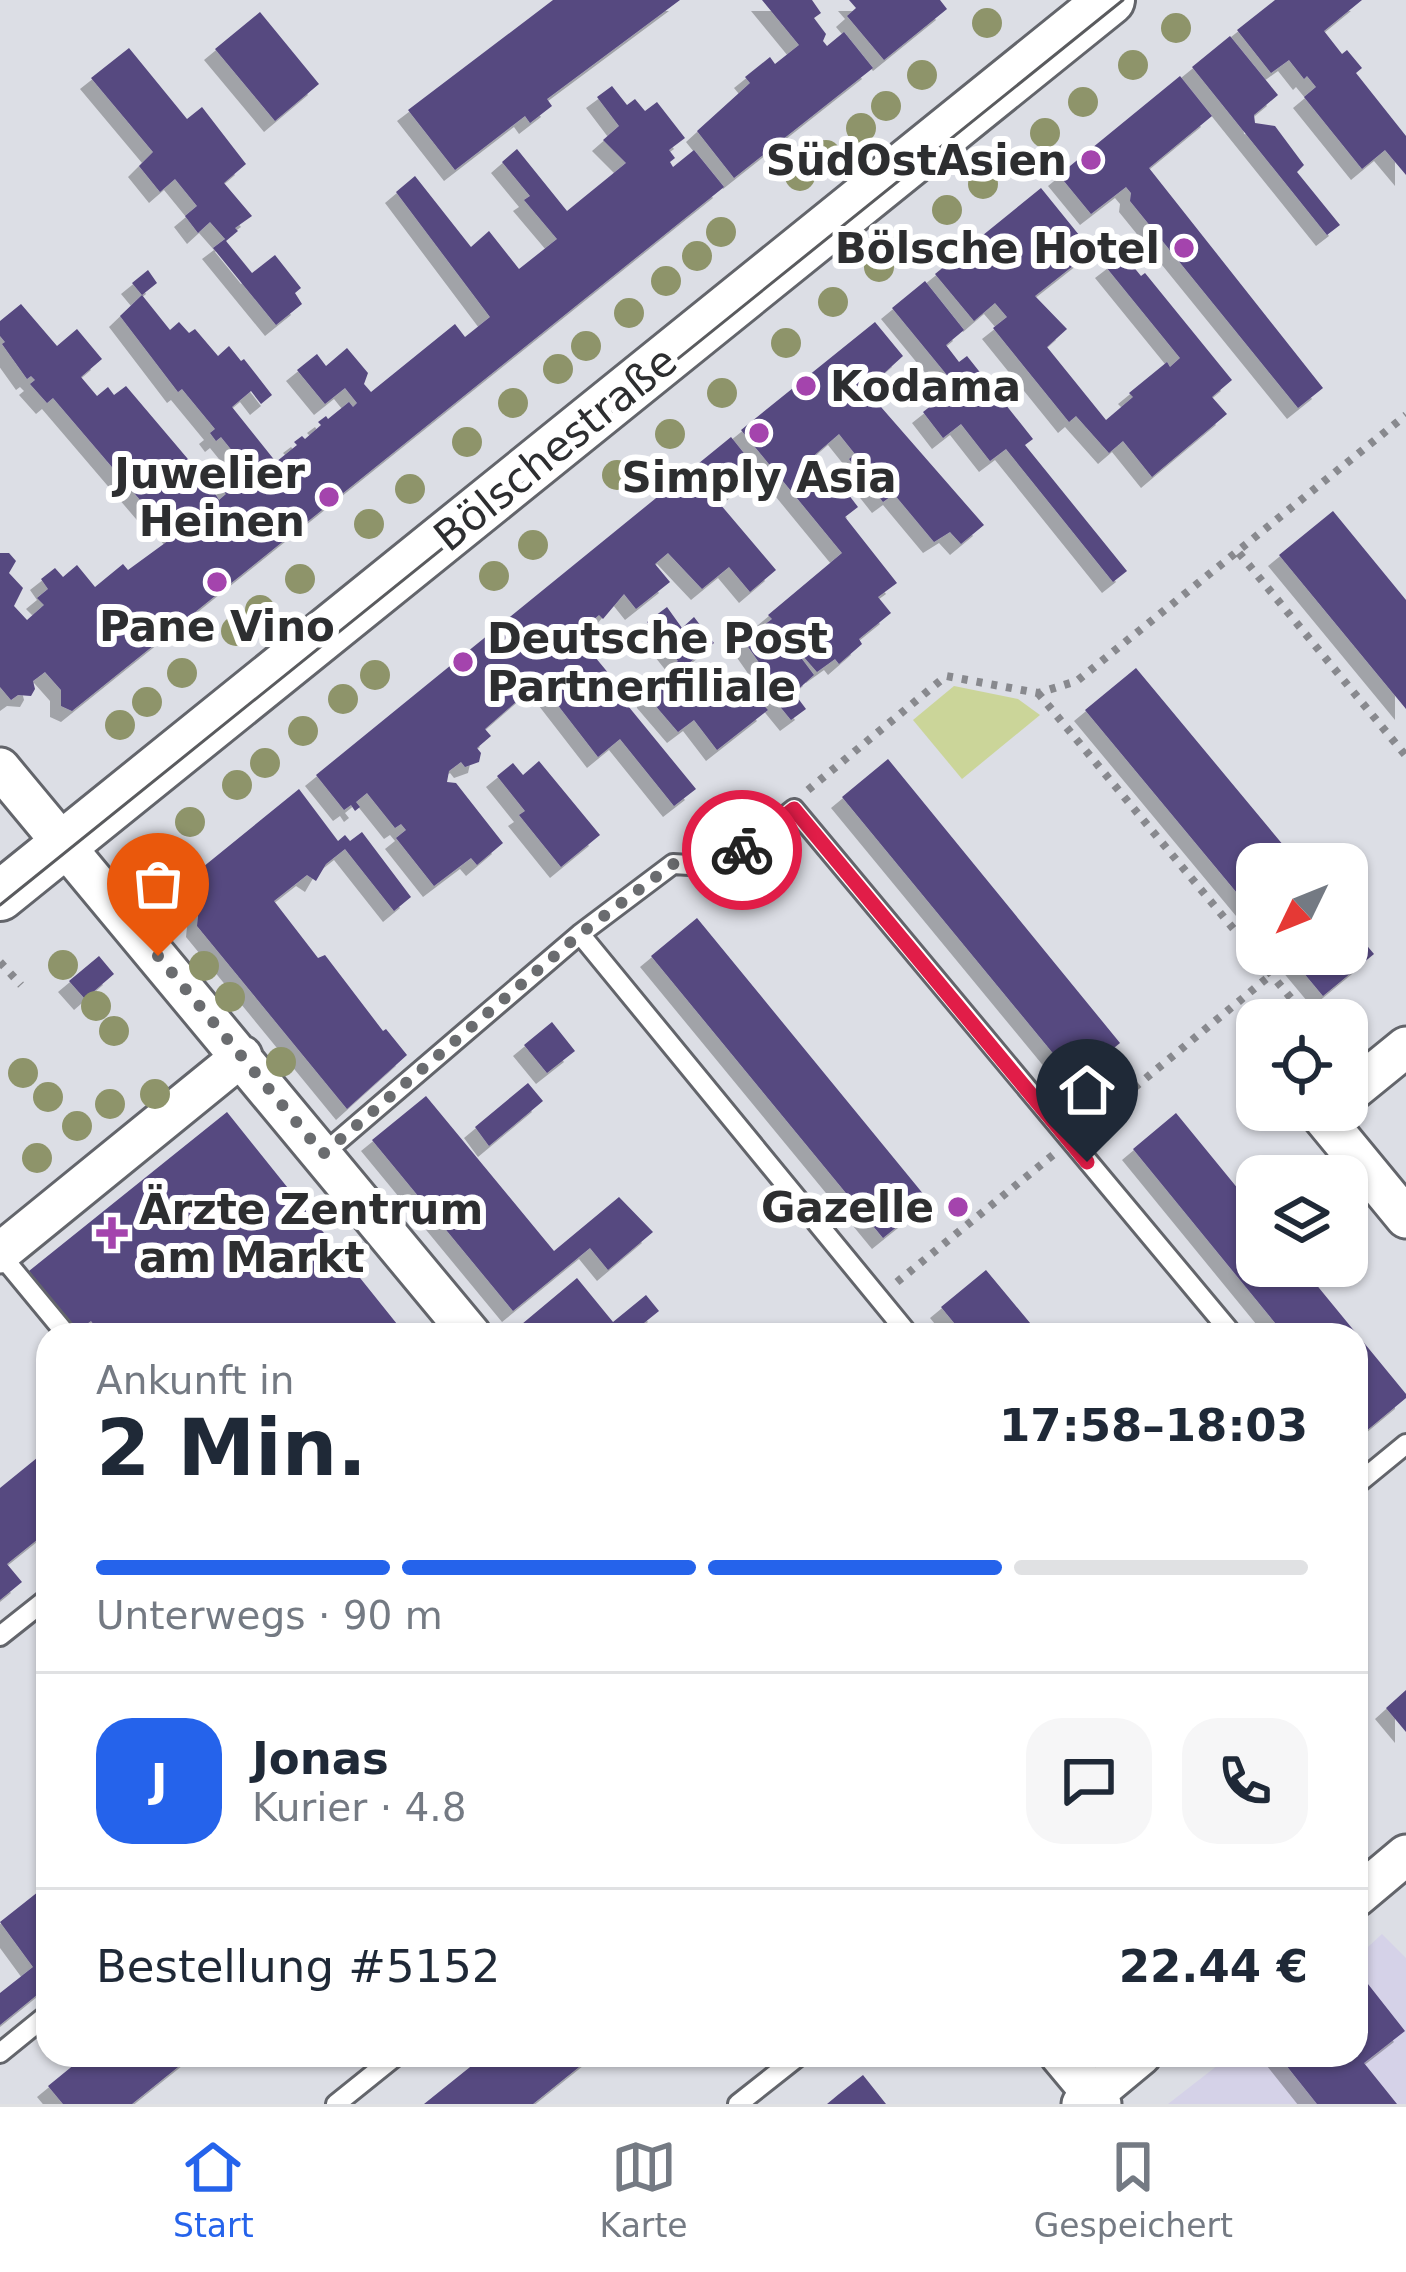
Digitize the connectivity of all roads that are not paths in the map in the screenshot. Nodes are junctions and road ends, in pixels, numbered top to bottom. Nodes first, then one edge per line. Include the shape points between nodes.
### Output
1 (1110, 0) edge
2 (0, 767) edge
3 (65, 844) junction
4 (0, 896) edge
5 (580, 934) junction
6 (1406, 1046) edge
7 (242, 1056) junction
8 (1368, 1078) edge
9 (1334, 1131) edge
10 (323, 1154) junction
11 (1406, 1218) edge
12 (0, 1253) edge
13 (57, 1323) edge
14 (461, 1323) edge
15 (899, 1323) edge
16 (1223, 1323) edge
17 (1406, 1444) edge
18 (1368, 1474) edge
19 (36, 1608) edge
20 (0, 1636) edge
21 (1406, 1855) edge
22 (1368, 1887) edge
23 (36, 2024) edge
24 (0, 2053) edge
25 (382, 2067) edge
26 (785, 2067) edge
27 (1068, 2067) edge
28 (1128, 2067) edge
29 (1092, 2101) edge
30 (336, 2104) edge
31 (738, 2104) edge

1 - 3 street, Bölschestraße
2 - 3 street
3 - 4 street, Bölschestraße
3 - 7 street
5 - 10 lane
5 - 15 lane
5 - 16 lane via 673,864 722,867 794,809
6 - 8 street
7 - 10 street
7 - 12 street
9 - 11 street
10 - 14 street
12 - 13 lane
17 - 18 lane
19 - 20 lane
21 - 22 street
23 - 24 lane
25 - 30 lane
26 - 31 lane
27 - 29 street
28 - 29 street

